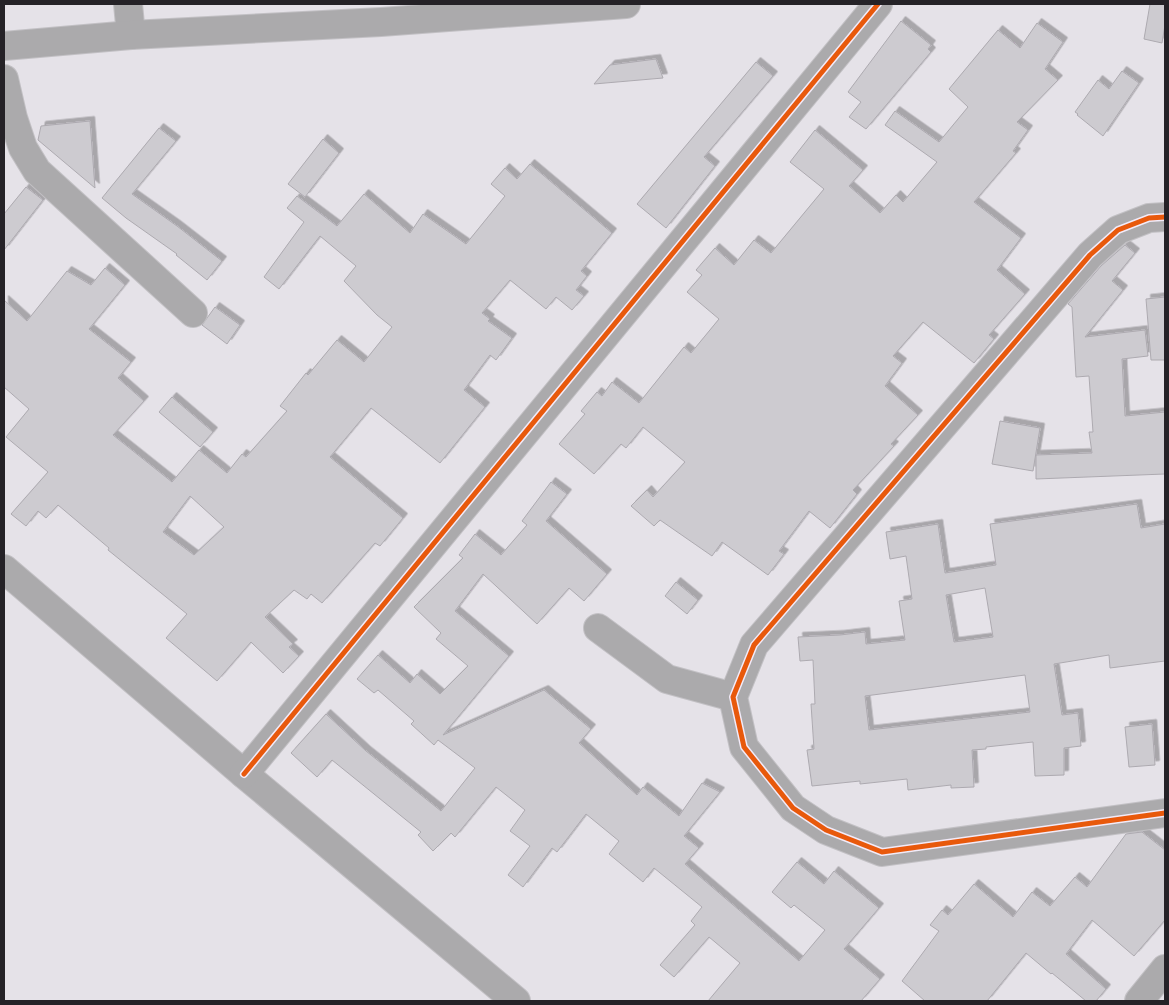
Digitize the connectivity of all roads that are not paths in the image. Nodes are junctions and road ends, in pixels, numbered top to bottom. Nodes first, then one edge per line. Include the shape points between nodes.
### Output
1 (128, 4) edge
2 (626, 4) edge
3 (878, 4) edge
4 (381, 13) edge
5 (131, 35) junction
6 (4, 46) edge
7 (4, 79) edge
8 (1165, 216) edge
9 (193, 312) dead end
10 (4, 570) edge
11 (598, 628) dead end
12 (733, 697) junction
13 (244, 774) junction
14 (1165, 813) edge
15 (1165, 970) edge
16 (516, 1001) edge
17 (1139, 1001) edge

1 - 5 street
2 - 4 street
3 - 13 street
4 - 5 street
5 - 6 street
7 - 9 street via 23,148 37,171
8 - 12 street via 1148,218 1118,230 1090,255 754,645
10 - 13 street
11 - 12 street via 667,679
12 - 14 street via 744,747 793,808 826,830 882,852
13 - 16 street
15 - 17 street

